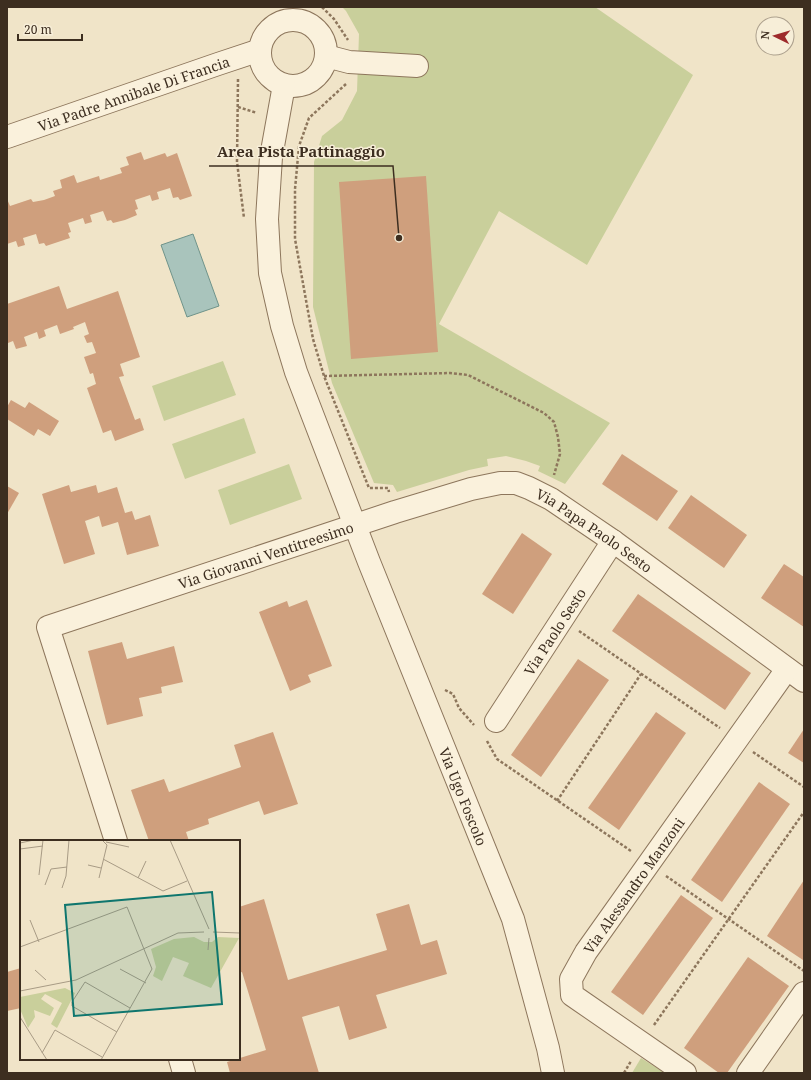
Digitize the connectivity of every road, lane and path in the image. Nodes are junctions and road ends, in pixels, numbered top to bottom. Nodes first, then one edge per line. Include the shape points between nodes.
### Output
1 (289, 14) edge
2 (260, 50) junction
3 (326, 56) junction
4 (417, 66) dead end
5 (284, 86) junction
6 (7, 137) edge
7 (324, 376) dead end
8 (546, 497) junction
9 (355, 525) junction
10 (613, 541) junction
11 (562, 620) junction
12 (641, 674) junction
13 (795, 675) edge
14 (445, 690) dead end
15 (486, 725) joint
16 (736, 740) junction
17 (804, 787) edge
18 (557, 801) dead end
19 (804, 812) edge
20 (116, 840) edge
21 (804, 993) edge
22 (641, 1043) junction
23 (180, 1060) edge
24 (184, 1073) edge
25 (553, 1073) edge
26 (624, 1073) edge
27 (685, 1073) edge
28 (748, 1073) edge

1 - 2 street via 265,36
1 - 3 street via 310,25 323,38
2 - 5 street via 263,66 271,78
2 - 6 street, Via Padre Annibale Di Francia
3 - 4 street via 349,62
3 - 5 street via 322,70 312,81 297,86
5 - 9 street, Via Giovanni Ventitreesimo via 271,157 267,219 270,273 296,372
7 - 8 path via 450,373 468,375 544,413 554,422 560,454
8 - 9 street, Via Papa Paolo Sesto via 516,483 500,483
8 - 10 street, Via Papa Paolo Sesto
9 - 20 street, Via Giovanni Ventitreesimo via 48,627
9 - 25 street, Via Ugo Foscolo via 513,919
10 - 11 street, Via Paolo Sesto
10 - 13 street, Via Papa Paolo Sesto
11 - 12 path
11 - 15 street, Via Paolo Sesto
12 - 16 path
12 - 18 path
13 - 16 street, Via Alessandro Manzoni
14 - 15 path via 454,694 459,708
16 - 17 path
16 - 22 street, Via Alessandro Manzoni via 586,952 571,979 572,995
19 - 22 path
21 - 28 street
22 - 26 path
22 - 27 street, Via Alessandro Manzoni
23 - 24 street

